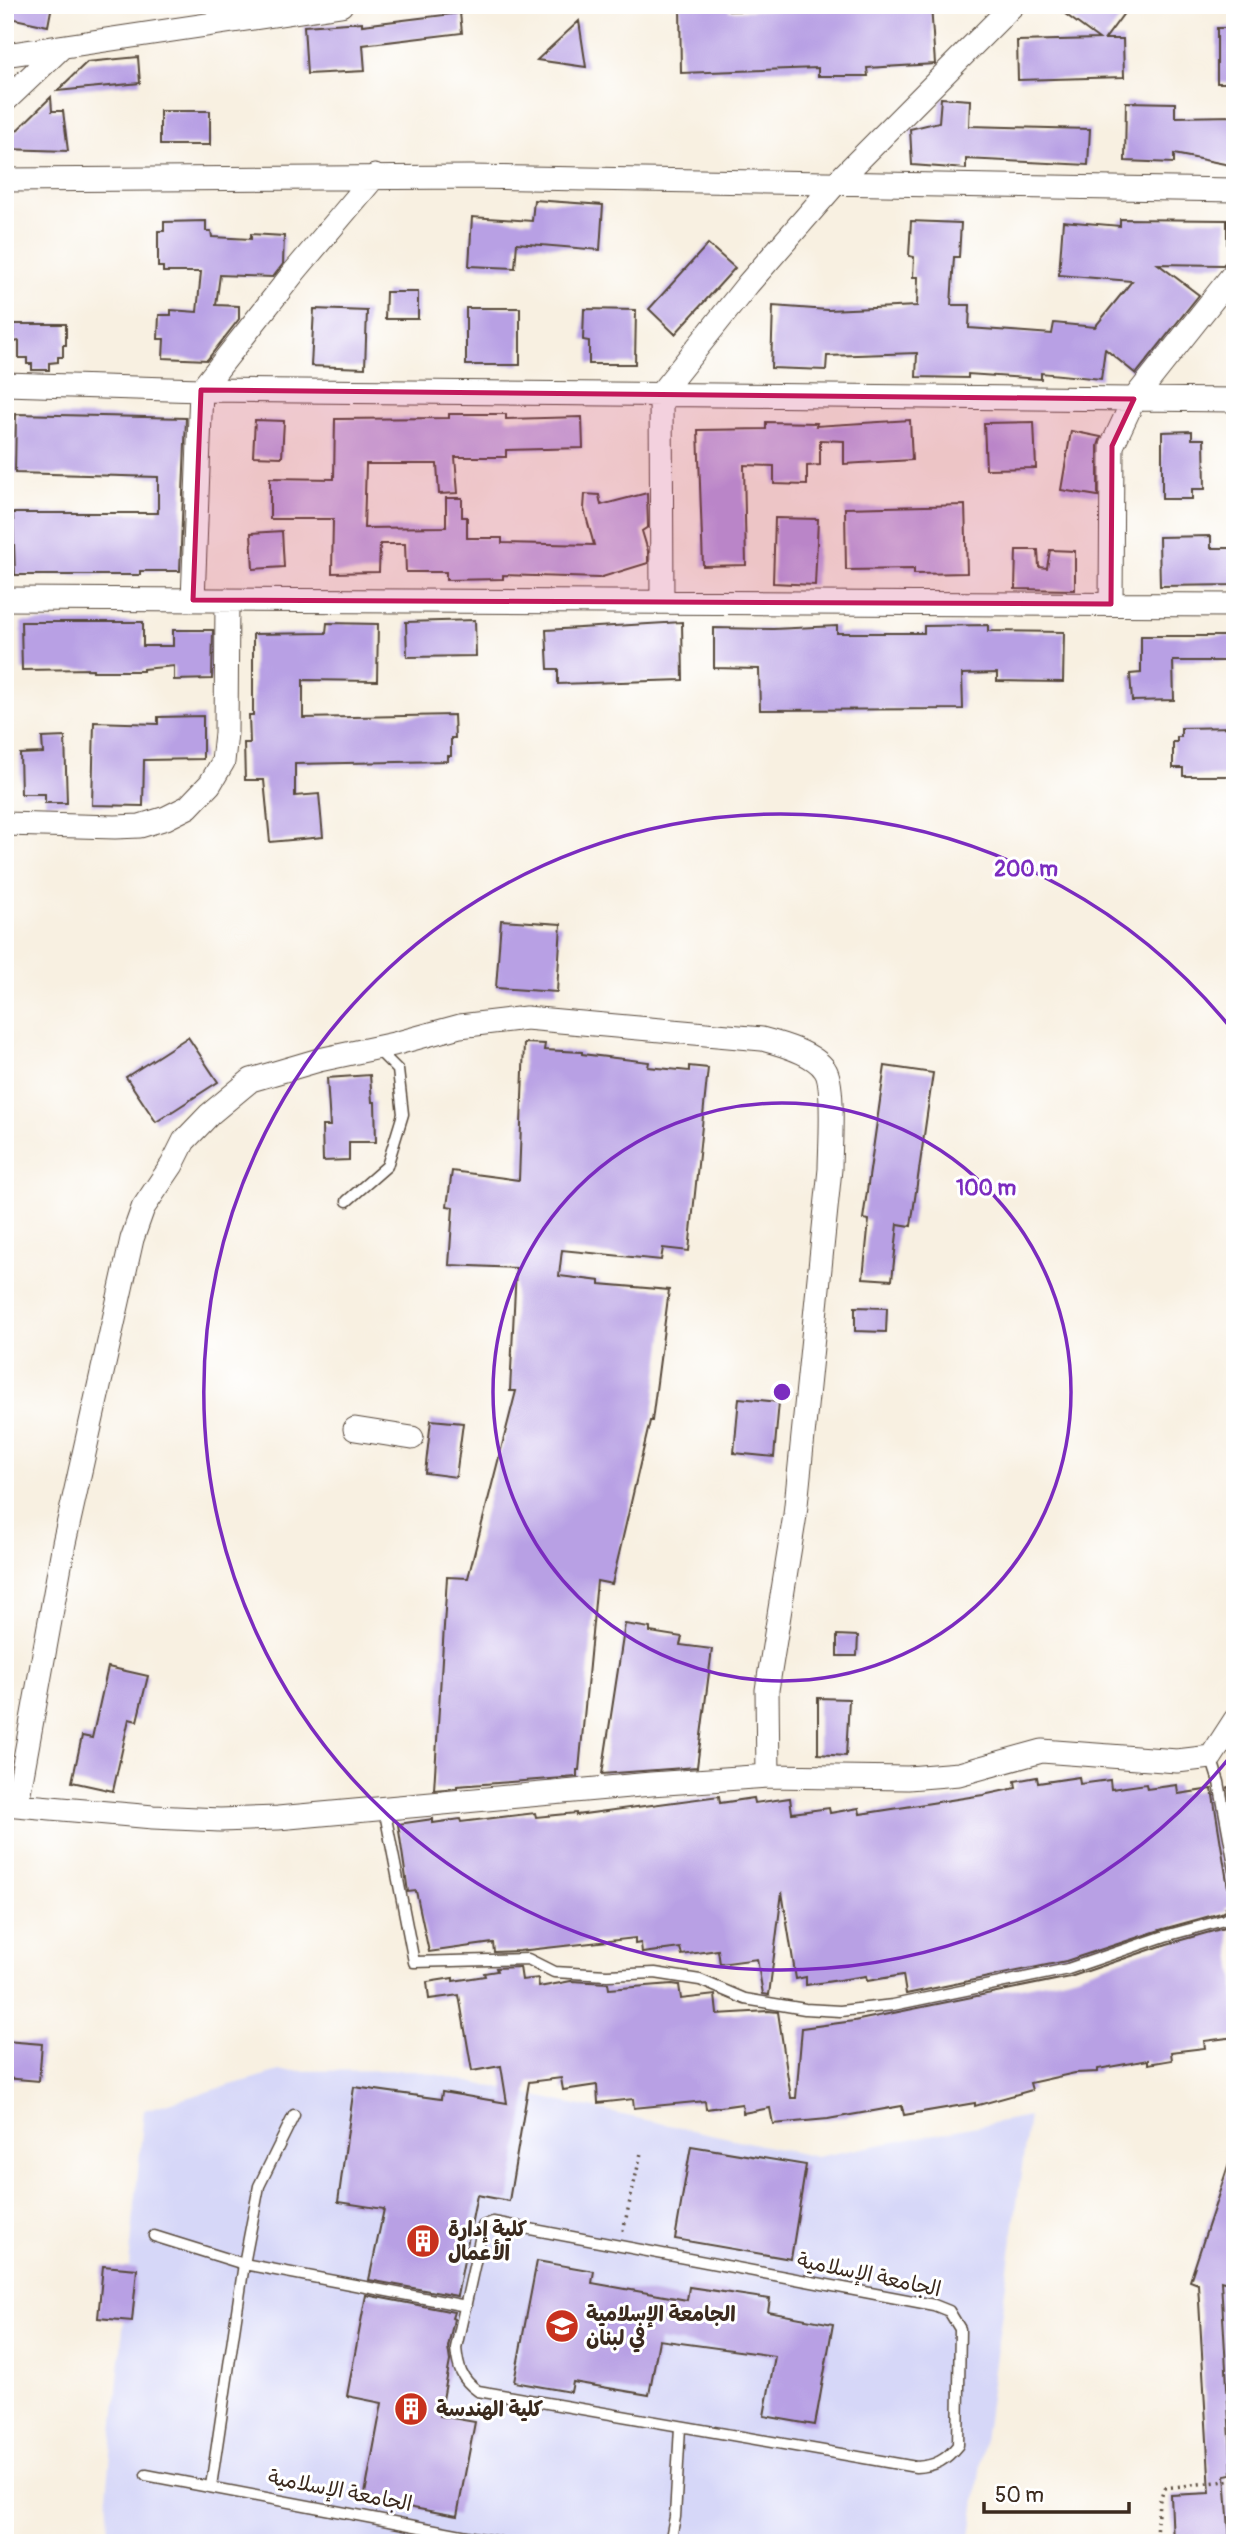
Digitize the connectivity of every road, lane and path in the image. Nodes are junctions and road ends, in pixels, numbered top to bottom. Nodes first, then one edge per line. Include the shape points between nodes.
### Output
1 (341, 5) edge
2 (1013, 5) edge
3 (62, 47) junction
4 (5, 55) edge
5 (5, 101) edge
6 (375, 176) junction
7 (5, 180) edge
8 (835, 184) junction
9 (1235, 190) edge
10 (1235, 272) edge
11 (5, 384) edge
12 (201, 390) junction
13 (661, 393) junction
14 (1134, 399) junction
15 (1235, 400) edge
16 (5, 599) edge
17 (193, 600) junction
18 (227, 600) junction
19 (662, 602) junction
20 (1111, 604) junction
21 (1235, 605) edge
22 (5, 824) edge
23 (376, 1048) junction
24 (347, 1201) dead end
25 (355, 1429) dead end
26 (412, 1438) dead end
27 (1235, 1720) edge
28 (1211, 1757) junction
29 (768, 1776) junction
30 (11, 1803) edge
31 (384, 1808) junction
32 (1235, 1870) edge
33 (1235, 1914) edge
34 (294, 2115) dead end
35 (641, 2153) dead end
36 (154, 2236) dead end
37 (619, 2247) junction
38 (244, 2264) junction
39 (466, 2306) junction
40 (680, 2427) junction
41 (146, 2475) dead end
42 (1235, 2480) edge
43 (211, 2486) junction
44 (504, 2543) edge
45 (670, 2543) edge
46 (1156, 2543) edge

1 - 3 street
2 - 8 street
3 - 4 street
3 - 5 street
6 - 7 street
6 - 8 street
6 - 12 street
8 - 9 street
8 - 13 street
10 - 14 street
11 - 12 street
12 - 13 street
12 - 17 street
13 - 14 street
13 - 19 street
14 - 15 street
14 - 20 street via 1112,446
16 - 17 street
17 - 18 street
18 - 19 street
18 - 22 street via 223,762 188,807 140,825
19 - 20 street
20 - 21 street
23 - 24 lane via 398,1070 402,1114 387,1166
23 - 29 street via 460,1026 526,1018 762,1040 786,1045 828,1073 830,1169 795,1515 767,1690
23 - 30 street via 251,1080 184,1142 142,1209 131,1239
25 - 26 street
27 - 28 street
28 - 29 street via 1177,1761 1042,1751 959,1774
28 - 32 lane
29 - 31 street
30 - 31 street via 219,1820
31 - 33 lane via 414,1962 528,1959 554,1972 655,1973 700,1980 745,1999 840,2011 1068,1969
34 - 38 lane via 259,2186
35 - 37 path
36 - 38 lane
37 - 39 lane, الجامعة الإسلامية via 486,2223
37 - 40 lane, الجامعة الإسلامية via 934,2305 949,2311 960,2329 958,2445 948,2458 933,2466 916,2467
38 - 39 lane
38 - 43 lane
39 - 40 lane, الجامعة الإسلامية via 456,2348 457,2365 465,2381 478,2391
40 - 45 lane
41 - 43 lane, الجامعة الإسلامية
42 - 46 path via 1164,2488
43 - 44 lane, الجامعة الإسلامية

